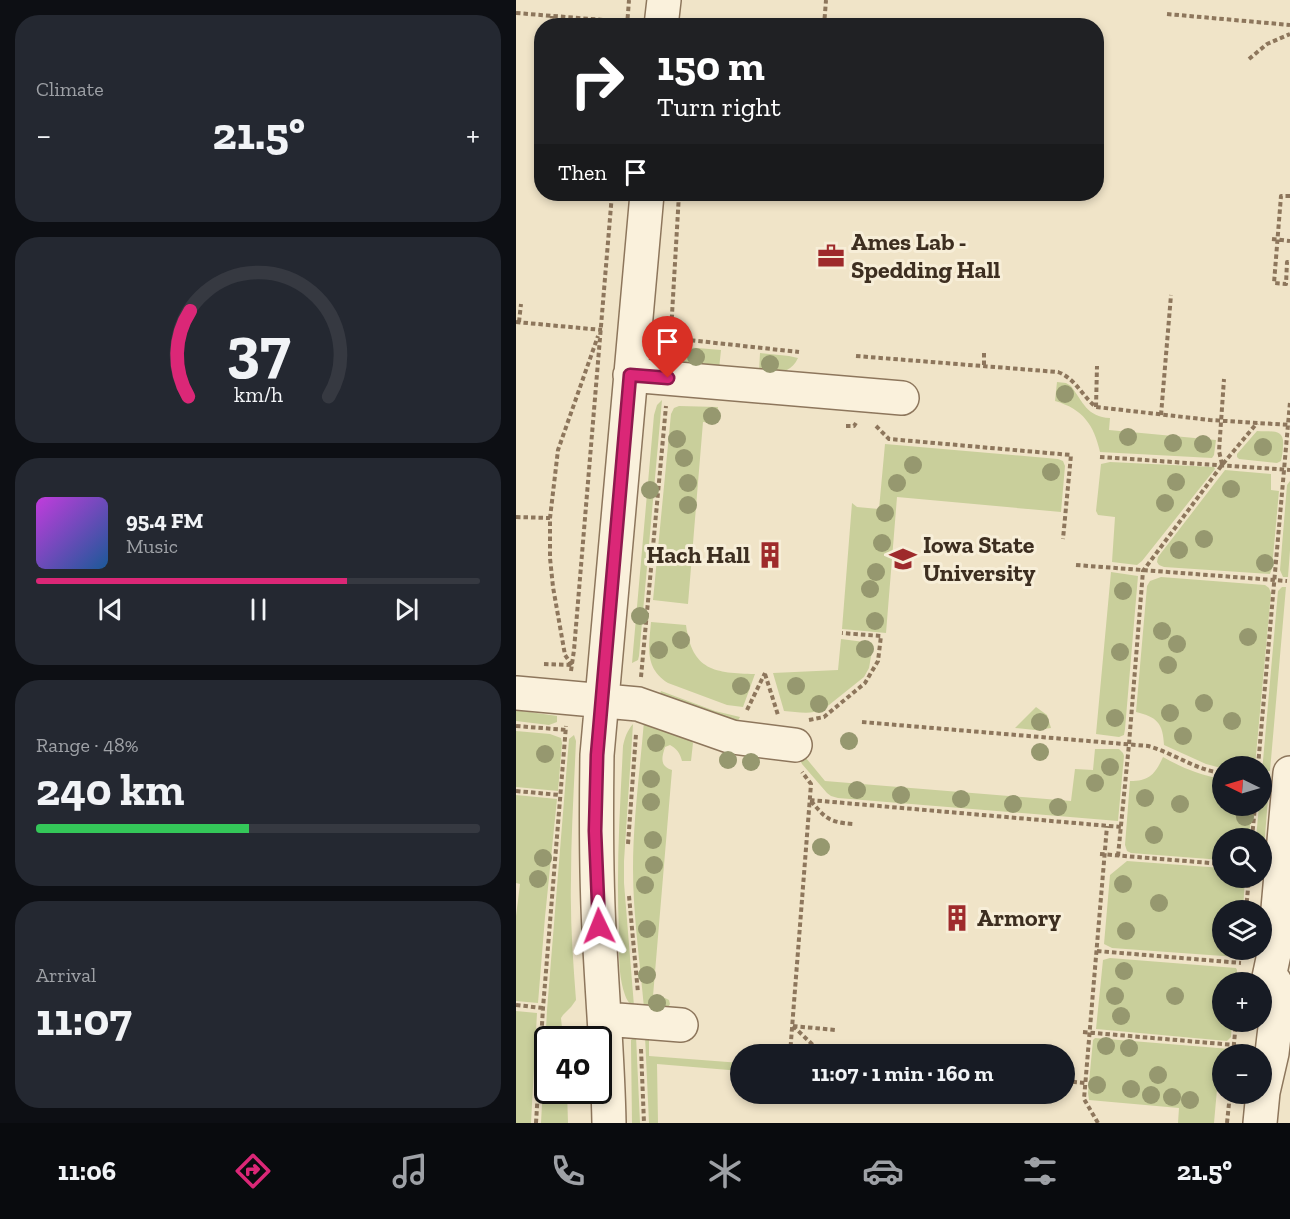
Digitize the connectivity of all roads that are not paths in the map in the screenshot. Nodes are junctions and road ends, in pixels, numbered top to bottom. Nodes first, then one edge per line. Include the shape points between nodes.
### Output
1 (664, 0) edge
2 (663, 18) edge
3 (646, 201) edge
4 (630, 375) junction
5 (902, 398) dead end
6 (516, 693) edge
7 (602, 700) junction
8 (801, 744) road end
9 (1290, 773) edge
10 (1274, 954) junction
11 (1270, 972) edge
12 (605, 1019) junction
13 (681, 1025) dead end
14 (1272, 1053) edge
15 (609, 1123) edge

1 - 2 street
3 - 4 street
4 - 5 street
4 - 7 street
6 - 7 street
7 - 8 street via 649,707 732,737
7 - 12 street via 595,831
9 - 10 street
10 - 11 street
10 - 14 street via 1276,1020
12 - 13 street
12 - 15 street

